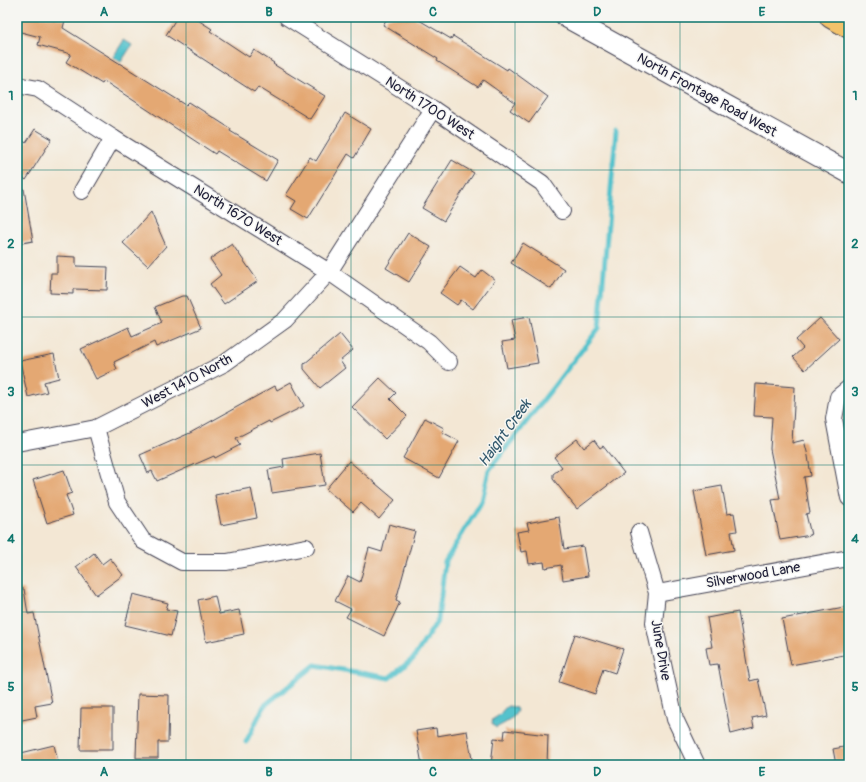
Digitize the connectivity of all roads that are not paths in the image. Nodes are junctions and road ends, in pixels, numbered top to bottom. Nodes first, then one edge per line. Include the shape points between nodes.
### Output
1 (287, 17) edge
2 (566, 17) edge
3 (831, 17) edge
4 (849, 27) edge
5 (17, 85) edge
6 (432, 109) junction
7 (113, 138) junction
8 (849, 173) edge
9 (82, 191) dead end
10 (562, 211) dead end
11 (329, 272) junction
12 (449, 362) dead end
13 (849, 388) edge
14 (96, 428) junction
15 (17, 443) edge
16 (849, 498) edge
17 (639, 532) dead end
18 (306, 548) dead end
19 (849, 558) edge
20 (657, 593) junction
21 (697, 765) edge

1 - 6 street, North 1700 West
2 - 8 street, North Frontage Road West
3 - 4 highway
5 - 7 street, North 1670 West via 38,89
6 - 10 street, North 1700 West via 542,183
6 - 11 street, West 1410 North
7 - 9 street
7 - 11 street, North 1670 West
11 - 12 street, North 1670 West via 429,342
11 - 14 street, West 1410 North via 285,320 225,363
13 - 16 street via 838,397 834,419
14 - 15 street, West 1410 North
14 - 18 street via 117,502 143,541 182,562 227,562
17 - 20 street, June Drive
19 - 20 street, Silverwood Lane
20 - 21 street, June Drive via 654,623 675,719

